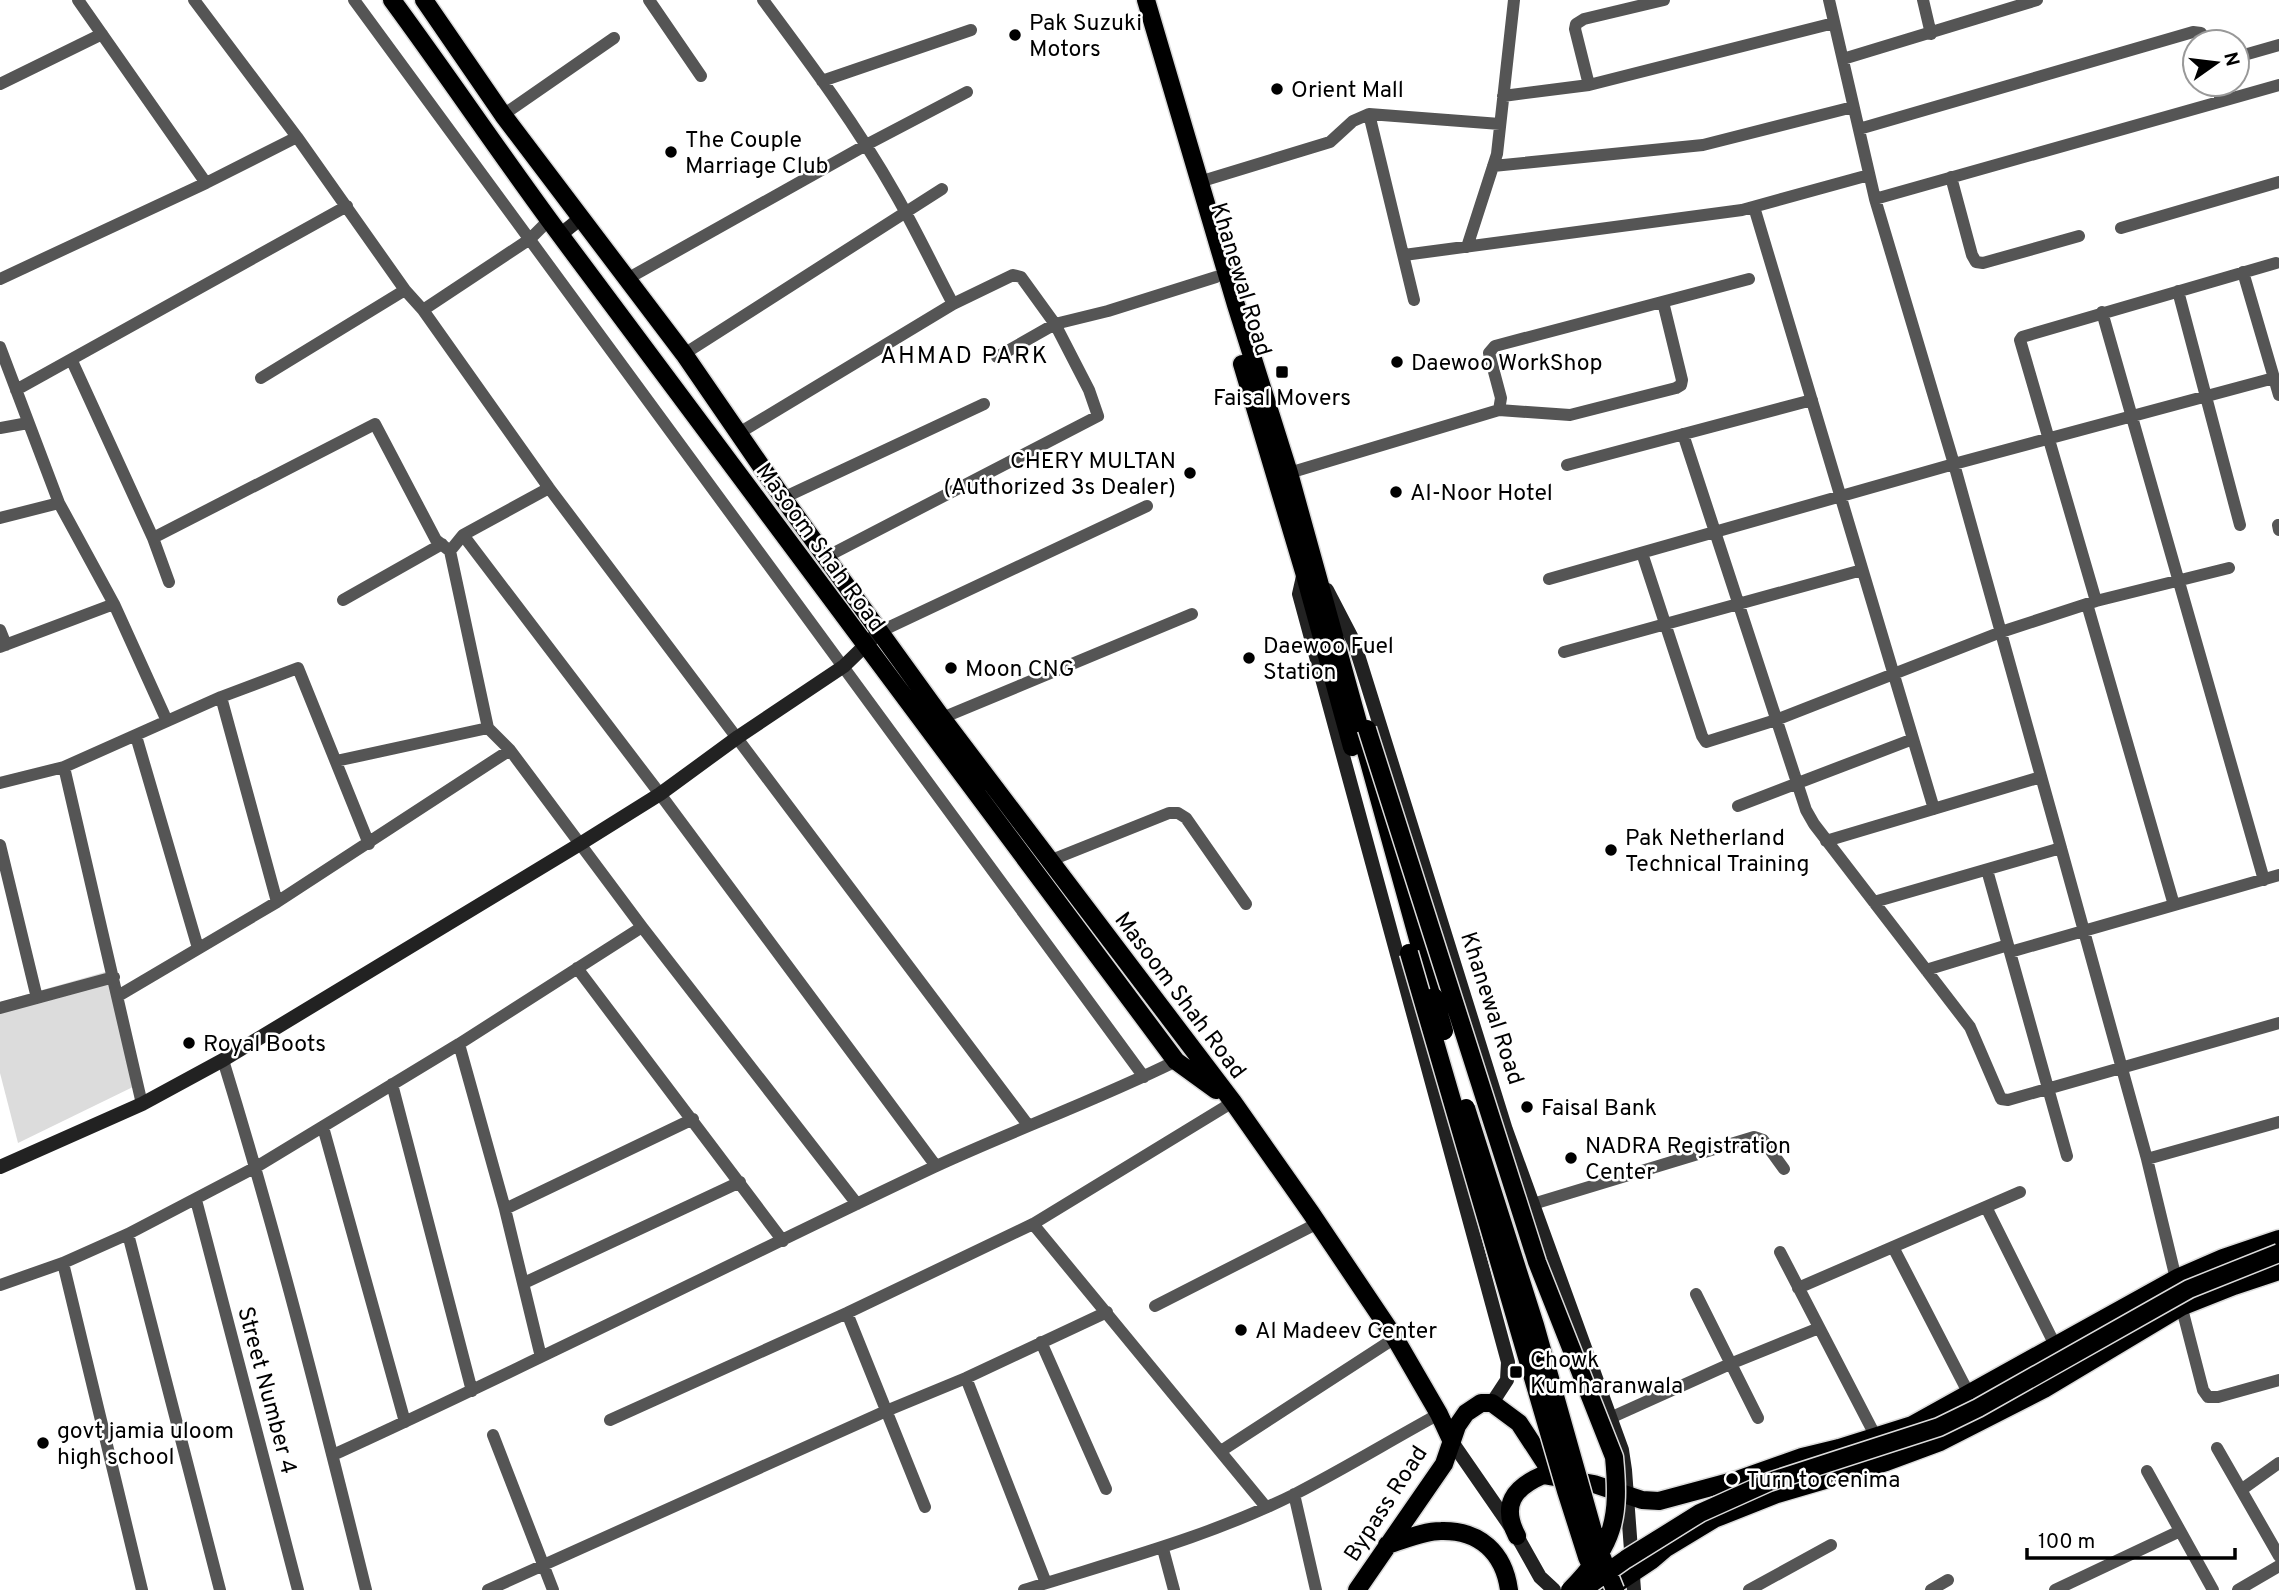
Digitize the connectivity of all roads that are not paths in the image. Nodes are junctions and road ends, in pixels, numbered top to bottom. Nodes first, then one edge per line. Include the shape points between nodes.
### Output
1 (78, 0) edge
2 (194, 0) edge
3 (354, 0) edge
4 (392, 0) edge
5 (424, 0) edge
6 (649, 0) edge
7 (763, 0) edge
8 (1134, 0) edge
9 (1146, 0) edge
10 (1514, 0) edge
11 (1664, 0) edge
12 (1829, 0) edge
13 (1923, 0) edge
14 (2037, 0) edge
15 (2008, 4) edge
16 (1834, 23) junction
17 (971, 30) dead end
18 (102, 34) junction
19 (1931, 34) junction
20 (2181, 35) edge
21 (614, 38) dead end
22 (2279, 45) edge
23 (2251, 53) edge
24 (1843, 59) junction
25 (701, 76) dead end
26 (822, 81) junction
27 (0, 84) edge
28 (1589, 85) junction
29 (2279, 85) edge
30 (967, 92) dead end
31 (1503, 96) junction
32 (2220, 98) edge
33 (2221, 101) junction
34 (1853, 107) junction
35 (1368, 114) junction
36 (503, 115) junction
37 (1500, 124) junction
38 (1858, 129) junction
39 (297, 137) junction
40 (866, 145) junction
41 (1493, 166) junction
42 (1869, 175) junction
43 (1951, 177) junction
44 (1199, 182) junction
45 (2279, 182) edge
46 (206, 183) junction
47 (942, 189) dead end
48 (1875, 199) junction
49 (347, 206) junction
50 (1754, 207) junction
51 (905, 212) junction
52 (581, 218) junction
53 (549, 220) junction
54 (2120, 228) dead end
55 (561, 235) junction
56 (2079, 236) dead end
57 (530, 239) junction
58 (1466, 247) junction
59 (1404, 255) junction
60 (2276, 263) dead end
61 (2244, 272) junction
62 (1216, 277) junction
63 (0, 279) edge
64 (627, 279) junction
65 (1749, 279) dead end
66 (405, 290) junction
67 (2178, 291) junction
68 (1414, 300) dead end
69 (1663, 302) junction
70 (953, 304) junction
71 (423, 310) junction
72 (2102, 312) junction
73 (1055, 324) junction
74 (0, 347) edge
75 (684, 354) junction
76 (998, 357) dead end
77 (72, 361) junction
78 (261, 378) dead end
79 (2274, 378) junction
80 (16, 390) junction
81 (2279, 395) edge
82 (2206, 396) junction
83 (1812, 400) junction
84 (984, 404) dead end
85 (1499, 410) junction
86 (2132, 416) junction
87 (28, 423) junction
88 (0, 428) edge
89 (739, 433) junction
90 (1683, 434) junction
91 (2049, 439) junction
92 (1954, 464) junction
93 (1567, 465) dead end
94 (1289, 473) junction
95 (549, 488) junction
96 (1841, 496) junction
97 (783, 498) junction
98 (59, 503) junction
99 (1146, 506) dead end
100 (0, 518) edge
101 (2240, 525) dead end
102 (1715, 532) junction
103 (463, 535) junction
104 (153, 538) junction
105 (446, 548) junction
106 (1642, 553) junction
107 (825, 557) junction
108 (2229, 568) dead end
109 (1310, 570) junction
110 (1863, 570) junction
111 (1549, 579) dead end
112 (2179, 580) junction
113 (169, 582) dead end
114 (343, 600) dead end
115 (2092, 603) junction
116 (114, 604) junction
117 (1738, 604) junction
118 (1192, 614) dead end
119 (1667, 624) junction
120 (0, 630) edge
121 (879, 632) junction
122 (1334, 632) junction
123 (2001, 632) junction
124 (3, 646) edge
125 (864, 646) junction
126 (1564, 652) dead end
127 (844, 666) junction
128 (1894, 674) junction
129 (221, 697) junction
130 (942, 718) junction
131 (1776, 720) junction
132 (167, 721) junction
133 (488, 728) junction
134 (136, 736) junction
135 (738, 737) junction
136 (1913, 739) junction
137 (510, 750) junction
138 (336, 761) junction
139 (64, 767) junction
140 (2041, 777) junction
141 (0, 783) edge
142 (1797, 783) junction
143 (660, 794) junction
144 (1738, 806) dead end
145 (1934, 809) junction
146 (1826, 841) junction
147 (369, 844) junction
148 (580, 844) junction
149 (0, 845) edge
150 (2061, 848) junction
151 (1049, 861) junction
152 (1987, 870) junction
153 (2279, 875) edge
154 (2264, 880) junction
155 (276, 902) junction
156 (1874, 902) junction
157 (1246, 904) dead end
158 (2174, 905) junction
159 (642, 926) junction
160 (2083, 931) junction
161 (198, 948) junction
162 (2009, 949) junction
163 (577, 968) junction
164 (1926, 970) junction
165 (114, 977) junction
166 (118, 996) junction
167 (37, 998) junction
168 (0, 1008) edge
169 (2279, 1023) edge
170 (459, 1044) junction
171 (223, 1060) junction
172 (1176, 1060) junction
173 (2121, 1066) junction
174 (1144, 1077) junction
175 (392, 1084) junction
176 (2048, 1088) junction
177 (1233, 1102) junction
178 (142, 1104) junction
179 (693, 1119) junction
180 (2279, 1122) edge
181 (1028, 1125) junction
182 (323, 1127) junction
183 (2067, 1156) dead end
184 (2147, 1159) junction
185 (1, 1163) edge
186 (936, 1166) junction
187 (256, 1167) junction
188 (1784, 1169) dead end
189 (740, 1182) junction
190 (2020, 1192) dead end
191 (196, 1200) junction
192 (857, 1204) junction
193 (1533, 1204) junction
194 (1986, 1207) junction
195 (505, 1209) junction
196 (1318, 1223) junction
197 (1033, 1224) junction
198 (128, 1234) junction
199 (2279, 1239) edge
200 (783, 1241) junction
201 (1893, 1247) junction
202 (1780, 1252) dead end
203 (2279, 1253) edge
204 (63, 1263) junction
205 (2279, 1271) edge
206 (2177, 1278) junction
207 (524, 1283) junction
208 (0, 1285) edge
209 (1798, 1288) junction
210 (1696, 1294) dead end
211 (1155, 1306) dead end
212 (2181, 1307) junction
213 (1107, 1312) junction
214 (846, 1313) junction
215 (1819, 1328) junction
216 (1395, 1338) junction
217 (1041, 1342) junction
218 (2055, 1345) junction
219 (541, 1357) junction
220 (1730, 1364) junction
221 (966, 1378) junction
222 (2279, 1380) edge
223 (472, 1391) junction
224 (1969, 1394) junction
225 (1492, 1402) junction
226 (886, 1411) junction
227 (1439, 1414) junction
228 (1610, 1418) junction
229 (1758, 1418) dead end
230 (610, 1420) dead end
231 (405, 1422) junction
232 (493, 1435) dead end
233 (1876, 1437) junction
234 (1452, 1442) junction
235 (2217, 1448) dead end
236 (1221, 1451) junction
237 (333, 1455) junction
238 (2279, 1464) edge
239 (2147, 1471) dead end
240 (1553, 1475) junction
241 (1106, 1489) dead end
242 (2241, 1490) junction
243 (1294, 1494) junction
244 (1627, 1494) junction
245 (925, 1507) dead end
246 (1266, 1507) junction
247 (2180, 1531) junction
248 (1517, 1536) junction
249 (1387, 1545) junction
250 (1831, 1545) dead end
251 (1163, 1549) junction
252 (2279, 1556) edge
253 (542, 1565) junction
254 (2279, 1566) edge
255 (1948, 1580) dead end
256 (1634, 1582) edge
257 (1046, 1583) junction
258 (142, 1590) edge
259 (220, 1590) edge
260 (298, 1590) edge
261 (365, 1590) edge
262 (488, 1590) edge
263 (553, 1590) edge
264 (1024, 1590) edge
265 (1174, 1590) edge
266 (1316, 1590) edge
267 (1357, 1590) edge
268 (1509, 1590) edge
269 (1554, 1590) edge
270 (1570, 1590) edge
271 (1582, 1590) edge
272 (1601, 1590) edge
273 (1607, 1590) edge
274 (1615, 1590) edge
275 (1749, 1590) edge
276 (1931, 1590) edge
277 (2055, 1590) edge
278 (2213, 1590) edge
279 (2238, 1590) edge

1 - 18 street
2 - 39 street
3 - 57 street
4 - 53 main road, Masoom Shah Road
5 - 36 main road, Masoom Shah Road
6 - 25 street
7 - 26 street
8 - 62 main road, Khanewal Road
9 - 44 main road, Khanewal Road
10 - 31 street
11 - 28 street via 1576,24
12 - 16 street
13 - 19 street
14 - 15 street
15 - 19 street
16 - 24 street
16 - 28 street
17 - 26 street
18 - 27 street
18 - 46 street
19 - 24 street
20 - 38 street
21 - 36 street
22 - 23 street
24 - 34 street
26 - 40 street
28 - 31 street
29 - 33 street
30 - 40 street
31 - 37 street
32 - 33 street
33 - 43 street
34 - 38 street
34 - 41 street via 1703,145
35 - 37 street
35 - 44 street via 1330,142
35 - 59 street
36 - 52 main road, Masoom Shah Road
37 - 41 street
38 - 42 street
39 - 46 street
39 - 49 street
40 - 51 street
40 - 64 street
41 - 58 street
42 - 48 street
42 - 50 street
43 - 48 street
43 - 56 street via 1976,262
44 - 94 main road, Khanewal Road
45 - 54 street
46 - 63 street
47 - 51 street
48 - 92 street
49 - 66 street
49 - 77 street
50 - 58 street
50 - 83 street
51 - 70 street
51 - 75 street
52 - 55 street
52 - 64 main road, Masoom Shah Road
53 - 55 main road, Masoom Shah Road
53 - 57 street
55 - 125 main road, Masoom Shah Road
57 - 71 street
57 - 127 street
58 - 59 street
59 - 68 street
60 - 61 street
61 - 67 street
61 - 79 street
62 - 73 street
62 - 109 main road, Khanewal Road
64 - 75 main road, Masoom Shah Road
65 - 69 street
66 - 71 street
66 - 78 street
67 - 72 street
67 - 82 street
69 - 85 street via 1491,348 1501,398
69 - 85 street via 1681,385 1570,415
70 - 73 street via 1016,274
70 - 89 street
71 - 95 street
72 - 86 street
72 - 91 street via 2020,340
73 - 76 street
73 - 107 street via 1098,416
74 - 80 street
75 - 89 main road, Masoom Shah Road
77 - 80 street
77 - 104 street
79 - 81 street
79 - 82 street
80 - 87 street
82 - 86 street
82 - 101 street
83 - 90 street
83 - 96 street
84 - 97 street
85 - 94 street
86 - 91 street
86 - 112 street
87 - 88 street
87 - 98 street
89 - 97 main road, Masoom Shah Road
90 - 93 street
90 - 102 street
91 - 92 street
91 - 115 street
92 - 96 street
92 - 123 street
94 - 109 main road, Khanewal Road
95 - 103 street
95 - 135 street
96 - 102 street
96 - 110 street
97 - 107 main road, Masoom Shah Road
98 - 100 street
98 - 116 street
99 - 121 street
102 - 106 street
102 - 117 street
103 - 105 street
103 - 143 street
104 - 105 street via 375,424 436,540
104 - 113 street
105 - 114 street
105 - 133 street
106 - 111 street
106 - 119 street
107 - 121 main road, Masoom Shah Road
108 - 112 street
109 - 122 main road, Khanewal Road
109 - 193 street, Khanewal Road via 1354,642
109 - 225 street via 1299,594 1507,1362 1507,1380
109 - 272 main road, Khanewal Road, bridge via 1409,953 1562,1478
110 - 117 street
110 - 128 street
112 - 115 street
112 - 154 street
115 - 123 street
115 - 158 street
116 - 124 street
116 - 132 street
117 - 119 street
117 - 131 street
118 - 130 street
119 - 126 street
119 - 131 street via 1706,742
120 - 124 street
121 - 125 street
121 - 130 main road, Masoom Shah Road
122 - 270 main road, bridge via 1537,1262 1614,1457 1617,1491 1608,1540 1595,1564
122 - 274 main road, Khanewal Road, bridge via 1466,1110 1535,1325 1597,1545
123 - 128 street
123 - 140 street
125 - 127 street
125 - 172 main road, Masoom Shah Road
127 - 135 street
127 - 174 street
128 - 131 street
128 - 136 street
129 - 132 street
129 - 138 street via 298,668
129 - 155 street
130 - 151 main road, Masoom Shah Road
131 - 142 street
132 - 134 street
133 - 137 street
133 - 138 street
134 - 139 street
134 - 161 street
135 - 143 street
135 - 181 street
136 - 142 street
136 - 145 street
137 - 147 street
137 - 148 street
138 - 147 street
139 - 141 street
139 - 165 street
140 - 145 street
140 - 150 street
142 - 144 street
142 - 146 street via 1806,810
143 - 148 street
143 - 186 street
145 - 146 street
146 - 156 street
147 - 155 street
148 - 159 street
148 - 171 street
149 - 167 street
150 - 152 street
150 - 160 street
151 - 157 street via 1178,813
151 - 177 main road, Masoom Shah Road
152 - 156 street
152 - 162 street
153 - 154 street
154 - 158 street
155 - 161 street
156 - 164 street
158 - 160 street
159 - 163 street
159 - 192 street
160 - 162 street
160 - 173 street
161 - 166 street
162 - 164 street
162 - 176 street
163 - 170 street
163 - 179 street
164 - 176 street via 1970,1027 2001,1099
165 - 166 street
165 - 167 street
166 - 178 street
167 - 168 street
169 - 173 street
170 - 175 street
170 - 195 street
171 - 178 street
171 - 187 street
172 - 174 street
172 - 177 main road, Masoom Shah Road
173 - 176 street
173 - 184 street
174 - 181 street
175 - 182 street
175 - 223 street
176 - 183 street
177 - 196 main road, Masoom Shah Road
177 - 197 street
178 - 185 street
179 - 189 street
179 - 195 street
180 - 184 street
181 - 186 street
182 - 187 street
182 - 231 street
184 - 206 street
186 - 192 street
187 - 191 street
187 - 237 street
188 - 193 street via 1763,1140 1754,1137
189 - 200 street
189 - 207 street
190 - 194 street
191 - 198 street
191 - 260 street, Street Number 4
192 - 200 street
193 - 228 street, Khanewal Road
194 - 201 street
194 - 218 street
195 - 207 street
196 - 211 street
196 - 216 main road, Masoom Shah Road
197 - 213 street
197 - 214 street
198 - 204 street
198 - 259 street
199 - 206 main road
200 - 219 street
201 - 209 street
201 - 224 street
202 - 209 street
203 - 271 main road, bridge via 2189,1289 1939,1427 1769,1482 1700,1513
204 - 208 street
204 - 258 street
205 - 212 main road
206 - 212 street
206 - 218 main road
207 - 219 street
209 - 215 street
210 - 220 street
212 - 222 street via 2208,1396
212 - 256 main road via 2044,1389 1940,1443 1747,1504 1714,1519 1679,1540
213 - 217 street
213 - 236 street
214 - 226 street
214 - 230 street
215 - 220 street
215 - 233 street
216 - 227 main road, Masoom Shah Road
216 - 236 street
217 - 221 street
217 - 241 street
218 - 224 main road
219 - 223 street
220 - 228 street
220 - 229 street
221 - 226 street
221 - 257 street
223 - 231 street
224 - 233 main road via 1912,1425
225 - 234 main road, Bypass Road via 1480,1403 1466,1413
225 - 240 main road via 1520,1423
226 - 245 street
226 - 253 street
227 - 234 main road, Masoom Shah Road
227 - 243 street
228 - 244 street, Khanewal Road via 1622,1450
231 - 237 street
232 - 253 street
233 - 244 main road via 1685,1496 1659,1501
234 - 248 street
234 - 249 main road, Bypass Road via 1444,1464
235 - 242 street
236 - 246 street
237 - 261 street
238 - 242 street
239 - 247 street
240 - 244 main road
240 - 248 main road via 1531,1480 1514,1494 1510,1522
242 - 252 street
243 - 246 street
243 - 266 street
244 - 256 street, Khanewal Road
246 - 251 street
247 - 277 street
247 - 278 street
248 - 269 street via 1540,1577
249 - 267 main road, Bypass Road
249 - 268 main road via 1442,1531 1467,1534 1484,1541 1498,1556
250 - 275 street
251 - 257 street
251 - 265 street
253 - 262 street
253 - 263 street
254 - 279 street
255 - 276 street
256 - 273 main road
257 - 264 street

